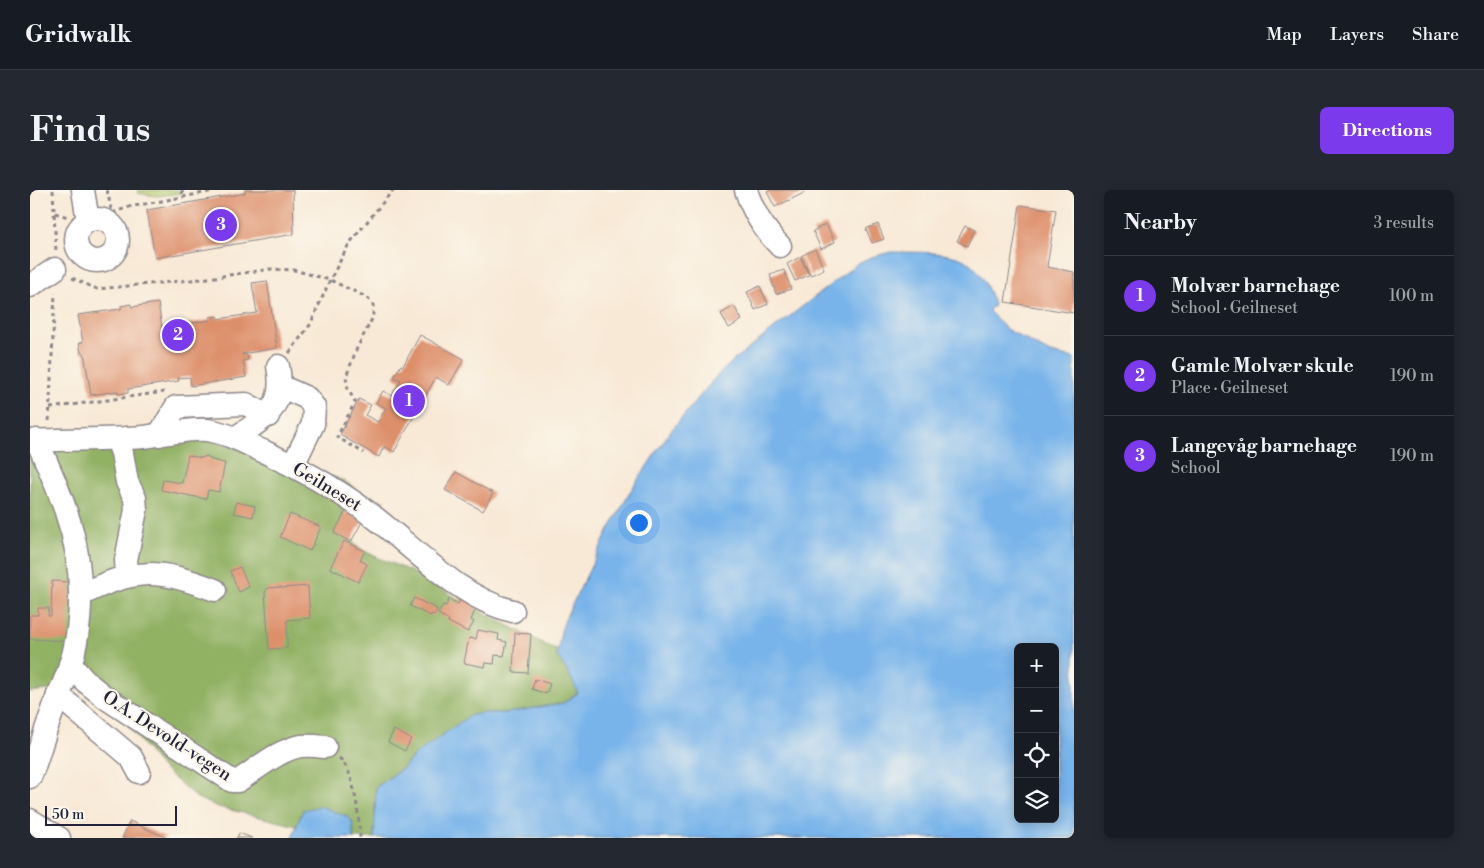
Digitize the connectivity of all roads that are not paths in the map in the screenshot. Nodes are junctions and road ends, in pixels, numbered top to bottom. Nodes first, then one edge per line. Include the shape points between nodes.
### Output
1 (83, 190) edge
2 (746, 190) edge
3 (81, 220) road end
4 (780, 246) dead end
5 (56, 269) road end
6 (30, 286) edge
7 (268, 416) junction
8 (159, 436) junction
9 (235, 438) junction
10 (117, 439) junction
11 (39, 440) edge
12 (293, 465) junction
13 (127, 576) junction
14 (215, 590) dead end
15 (81, 595) junction
16 (513, 611) dead end
17 (70, 664) junction
18 (58, 695) junction
19 (324, 747) road end
20 (139, 772) dead end
21 (30, 777) edge
22 (30, 821) edge
23 (59, 838) edge

1 - 3 street
2 - 4 street via 762,225
5 - 6 street
7 - 8 street via 246,404 176,407
7 - 9 street
7 - 12 street via 278,399 279,376 314,407 313,424
8 - 9 street, Geilneset via 201,430
8 - 10 street, Geilneset
9 - 12 street, Geilneset
10 - 11 street, Geilneset
10 - 13 street via 136,510 126,560
11 - 15 street via 74,540
12 - 16 street, Geilneset via 336,489 476,597 498,608
13 - 14 street via 154,573
13 - 15 street
15 - 17 street
17 - 18 street
17 - 19 street, O.A. Devold-vegen via 106,698 232,781 238,781 292,748
18 - 20 street, O.A. Devold-vegen via 131,757
18 - 21 street
22 - 23 street

